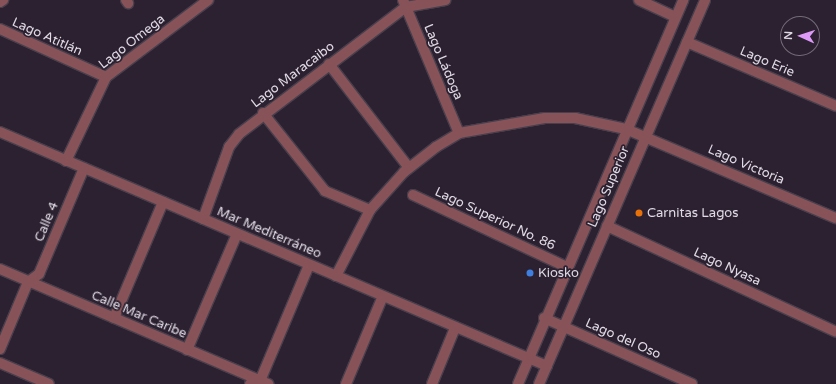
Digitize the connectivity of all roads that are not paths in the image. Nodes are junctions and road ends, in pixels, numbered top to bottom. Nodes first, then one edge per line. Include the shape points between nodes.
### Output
1 (3, 0) edge
2 (208, 0) edge
3 (445, 0) edge
4 (639, 0) edge
5 (682, 0) edge
6 (705, 0) edge
7 (0, 2) edge
8 (404, 3) edge
9 (675, 17) junction
10 (0, 29) edge
11 (687, 42) junction
12 (329, 64) junction
13 (106, 77) junction
14 (836, 106) edge
15 (263, 113) junction
16 (626, 129) junction
17 (460, 133) junction
18 (1, 136) edge
19 (645, 136) junction
20 (66, 161) junction
21 (84, 168) junction
22 (409, 168) junction
23 (412, 195) dead end
24 (163, 202) junction
25 (370, 210) junction
26 (836, 218) edge
27 (203, 219) junction
28 (607, 226) junction
29 (237, 234) junction
30 (309, 265) junction
31 (567, 267) junction
32 (0, 270) edge
33 (336, 276) junction
34 (28, 282) junction
35 (383, 296) junction
36 (114, 318) junction
37 (544, 318) junction
38 (564, 327) junction
39 (455, 328) junction
40 (836, 332) edge
41 (0, 349) edge
42 (188, 350) junction
43 (528, 358) junction
44 (0, 363) edge
45 (546, 366) junction
46 (264, 382) edge
47 (48, 384) edge
48 (250, 384) edge
49 (346, 384) edge
50 (432, 384) edge
51 (518, 384) edge
52 (539, 384) edge
53 (692, 384) edge

1 - 7 street
2 - 13 street, Lago Omega
3 - 8 street, Lago Maracaibo
4 - 9 street
5 - 9 street, Lago Superior
6 - 11 street, Lago Superior
8 - 12 street, Lago Maracaibo
8 - 17 street, Lago Ládoga
9 - 16 street, Lago Superior
10 - 13 street, Lago Atitlán
11 - 14 street, Lago Erie
11 - 19 street, Lago Superior
12 - 15 street, Lago Maracaibo
12 - 22 street
13 - 20 street, Lago Omega
15 - 25 street via 325,191
15 - 27 street, Lago Maracaibo via 229,147
16 - 17 street, Lago Victoria via 575,118 546,118
16 - 19 street, Lago Victoria
16 - 31 street, Lago Superior
17 - 22 street
18 - 20 street, Mar Mediterráneo
19 - 26 street, Lago Victoria
19 - 28 street, Lago Superior
20 - 21 street, Mar Mediterráneo
21 - 24 street, Mar Mediterráneo
21 - 34 street, Calle 4 via 39,274
22 - 25 street
23 - 31 street, Lago Superior No. 86
24 - 27 street, Mar Mediterráneo
24 - 36 street
25 - 33 street
27 - 29 street, Mar Mediterráneo
28 - 38 street, Lago Superior
28 - 40 street, Lago Nyasa
29 - 30 street, Mar Mediterráneo
29 - 42 street
30 - 33 street, Mar Mediterráneo
30 - 46 street
31 - 37 street, Lago Superior
32 - 34 street, Calle Mar Caribe
33 - 35 street, Mar Mediterráneo
34 - 36 street, Calle Mar Caribe
34 - 41 street
35 - 39 street, Mar Mediterráneo
35 - 49 street
36 - 42 street, Calle Mar Caribe
37 - 38 street, Lago del Oso
37 - 43 street, Lago Superior
38 - 45 street, Lago Superior
38 - 53 street, Lago del Oso
39 - 43 street, Mar Mediterráneo
39 - 50 street
42 - 46 street, Calle Mar Caribe
43 - 45 street, Mar Mediterráneo
43 - 51 street, Lago Superior
44 - 47 street
45 - 52 street, Lago Superior
46 - 48 street

